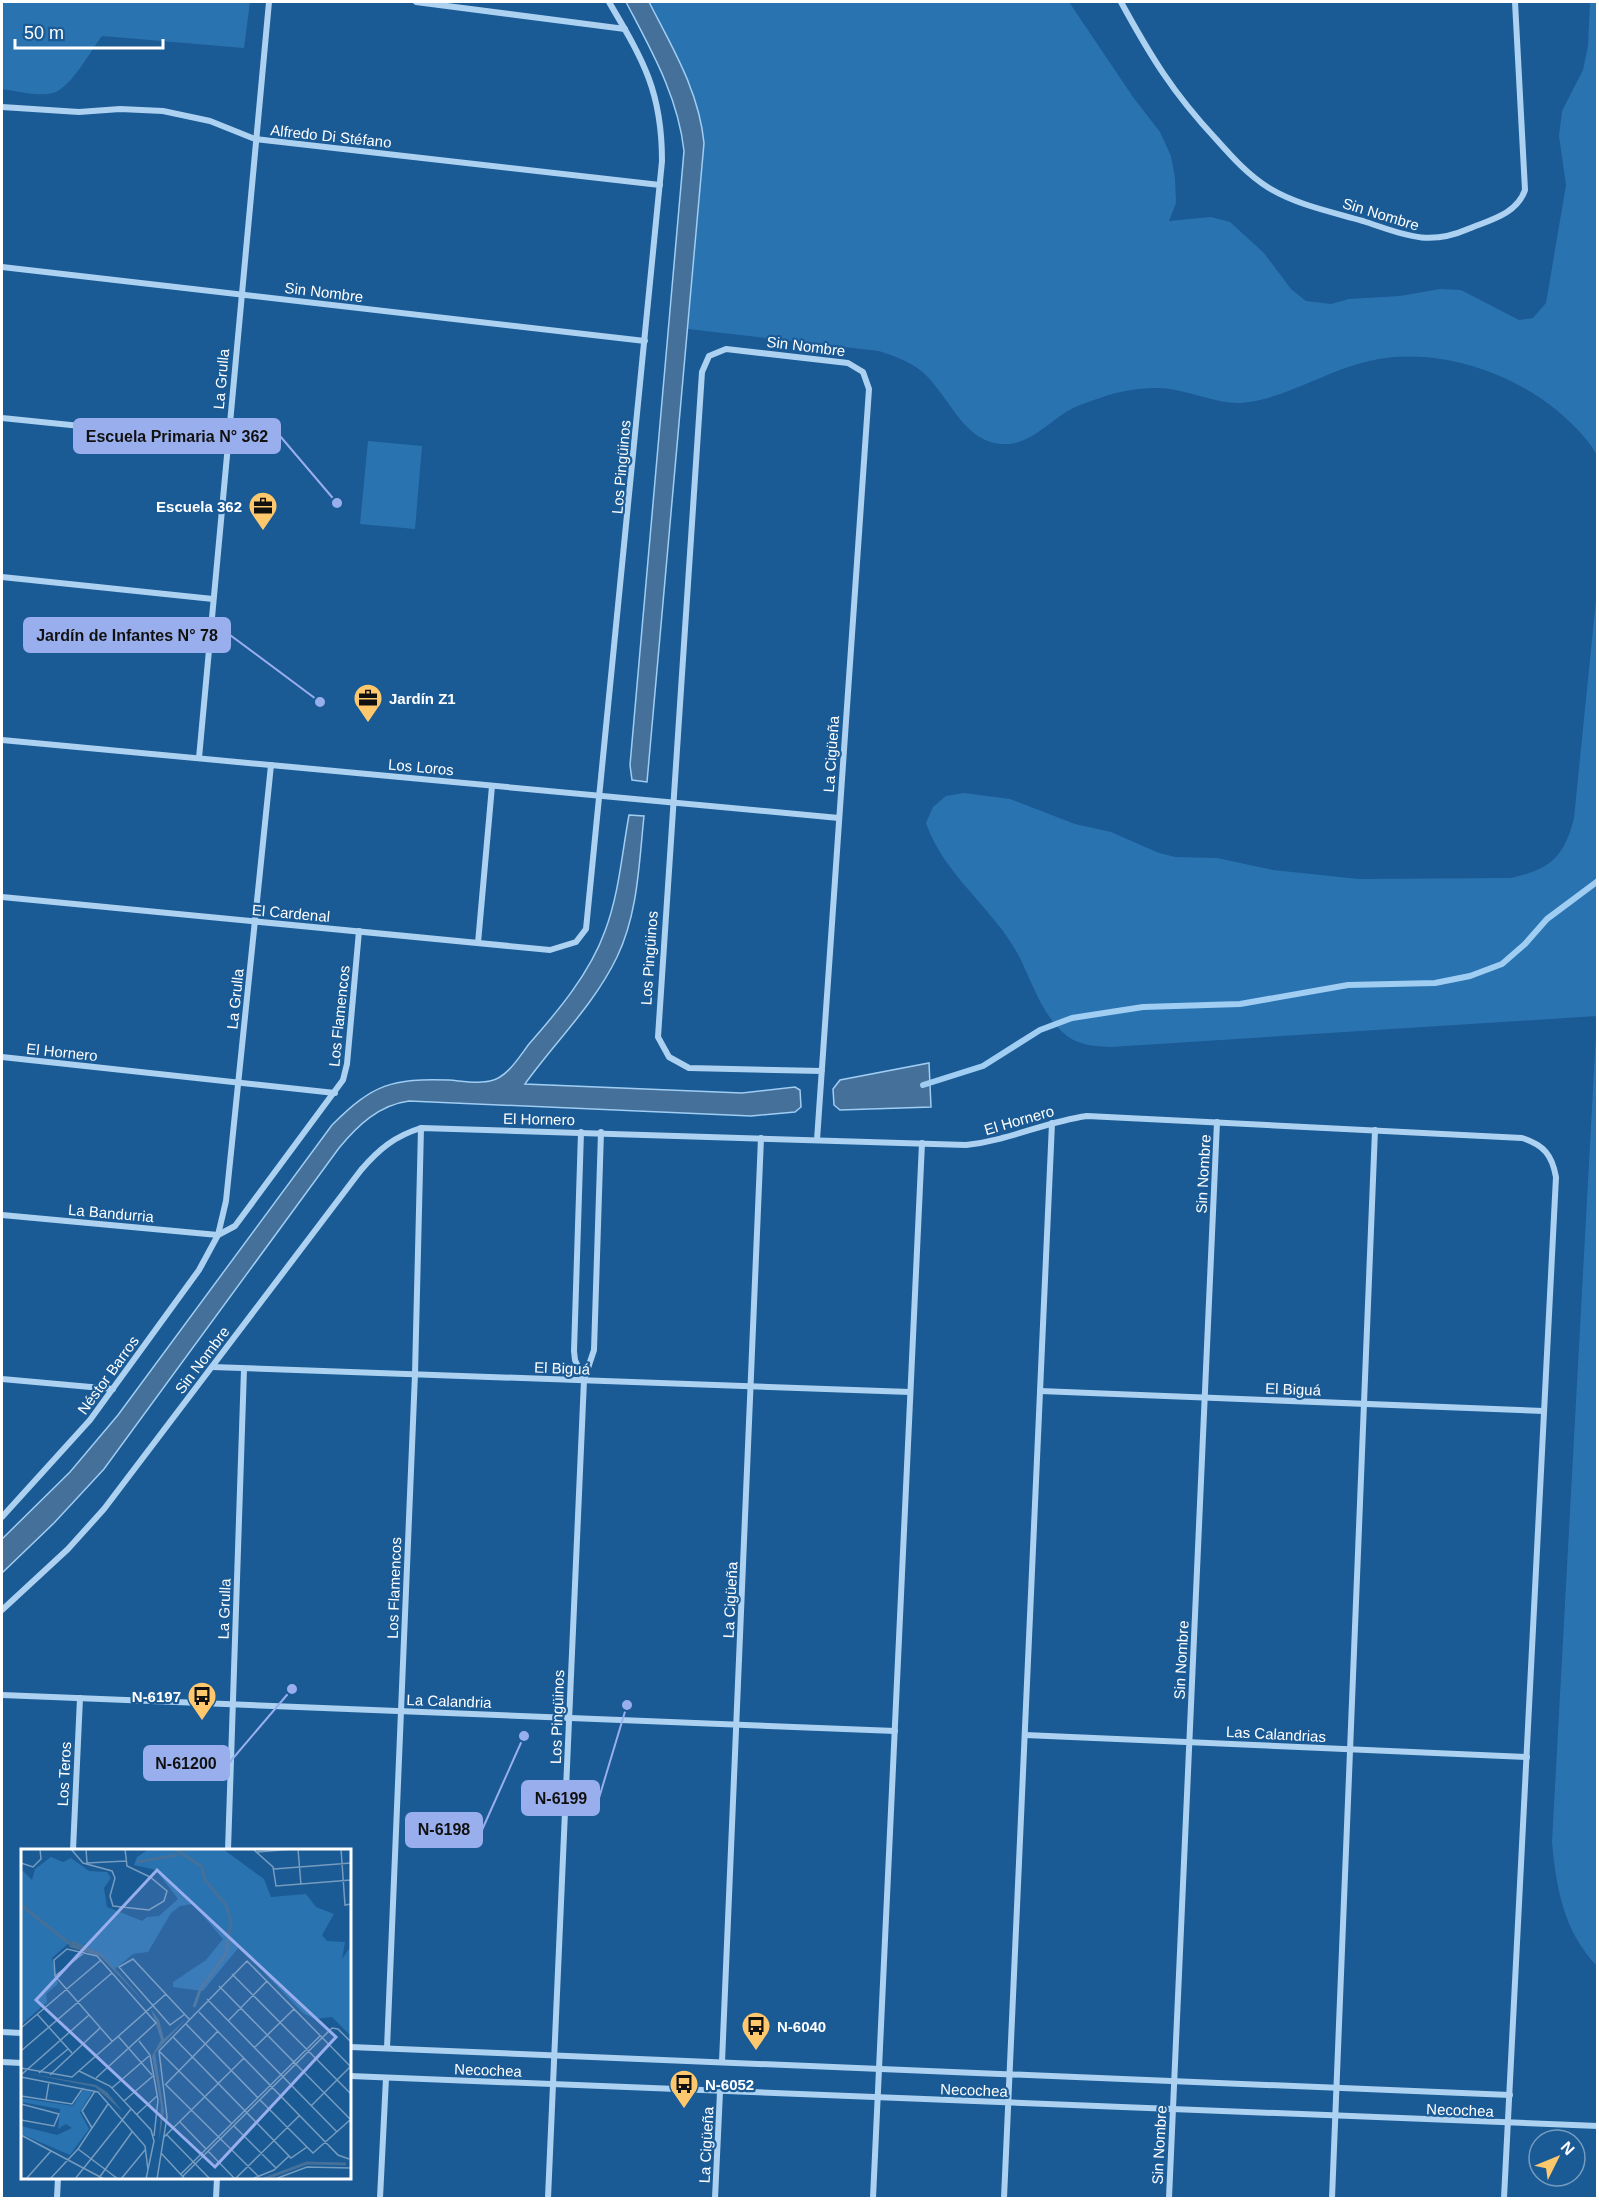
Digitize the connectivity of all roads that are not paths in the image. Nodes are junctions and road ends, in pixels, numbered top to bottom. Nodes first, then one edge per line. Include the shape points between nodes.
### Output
1 (269, 2) edge
2 (416, 2) edge
3 (609, 2) edge
4 (1121, 2) edge
5 (1515, 2) edge
6 (625, 29) junction
7 (2, 107) edge
8 (255, 140) junction
9 (660, 185) junction
10 (2, 267) edge
11 (241, 295) junction
12 (645, 341) junction
13 (709, 356) joint
14 (863, 372) joint
15 (2, 418) edge
16 (228, 441) junction
17 (2, 577) edge
18 (213, 599) junction
19 (2, 740) edge
20 (199, 758) junction
21 (271, 765) junction
22 (492, 786) junction
23 (601, 795) junction
24 (672, 802) junction
25 (839, 818) junction
26 (2, 897) edge
27 (255, 921) junction
28 (358, 931) junction
29 (576, 942) joint
30 (478, 943) junction
31 (2, 1057) edge
32 (822, 1071) junction
33 (238, 1083) junction
34 (335, 1093) junction
35 (1217, 1122) junction
36 (1052, 1123) junction
37 (421, 1128) junction
38 (1375, 1130) junction
39 (581, 1132) junction
40 (602, 1132) junction
41 (761, 1138) junction
42 (817, 1140) junction
43 (922, 1143) junction
44 (2, 1215) edge
45 (218, 1235) junction
46 (212, 1367) junction
47 (244, 1369) junction
48 (415, 1374) junction
49 (2, 1379) edge
50 (584, 1380) junction
51 (751, 1386) junction
52 (113, 1389) junction
53 (1040, 1390) junction
54 (910, 1392) junction
55 (1205, 1397) junction
56 (1364, 1404) junction
57 (1544, 1411) junction
58 (2, 1517) edge
59 (2, 1610) edge
60 (2, 1695) edge
61 (80, 1698) junction
62 (233, 1704) junction
63 (401, 1711) junction
64 (569, 1718) junction
65 (736, 1725) junction
66 (895, 1731) junction
67 (1025, 1735) junction
68 (1189, 1742) junction
69 (1350, 1749) junction
70 (1527, 1757) junction
71 (73, 1849) edge
72 (228, 1849) edge
73 (2, 2032) edge
74 (21, 2033) edge
75 (351, 2047) edge
76 (387, 2048) junction
77 (554, 2055) junction
78 (2, 2062) edge
79 (722, 2062) junction
80 (21, 2063) edge
81 (879, 2069) junction
82 (1009, 2074) junction
83 (351, 2076) edge
84 (386, 2078) junction
85 (1174, 2081) junction
86 (553, 2085) junction
87 (1336, 2088) junction
88 (720, 2092) junction
89 (1510, 2095) junction
90 (878, 2098) junction
91 (1008, 2104) junction
92 (1173, 2110) junction
93 (1335, 2117) junction
94 (1508, 2124) junction
95 (1598, 2126) edge
96 (58, 2179) edge
97 (217, 2179) edge
98 (57, 2199) edge
99 (216, 2199) edge
100 (381, 2199) edge
101 (548, 2199) edge
102 (716, 2199) edge
103 (873, 2199) edge
104 (1004, 2199) edge
105 (1169, 2199) edge
106 (1332, 2199) edge
107 (1504, 2199) edge

1 - 8 street, La Grulla
2 - 6 street
3 - 6 street, Los Pingüinos
4 - 5 street, Sin Nombre via 1171,87 1256,179 1296,200 1411,237 1435,239 1458,234 1504,214 1518,203 1525,190
6 - 9 street, Los Pingüinos via 654,87 660,111
7 - 8 street, Alfredo Di Stéfano via 79,112 163,111 210,121
8 - 9 street, Alfredo Di Stéfano
8 - 11 street, La Grulla
9 - 12 street, Los Pingüinos
10 - 11 street, Sin Nombre
11 - 12 street, Sin Nombre
11 - 16 street, La Grulla
12 - 23 street, Los Pingüinos
13 - 14 street, Sin Nombre via 726,349 848,363
13 - 24 street, Los Pingüinos via 702,372
14 - 25 street, La Cigüeña via 869,388
15 - 16 street
16 - 18 street, La Grulla
17 - 18 street
18 - 20 street, La Grulla
19 - 20 street, Los Loros
20 - 21 street, Los Loros
21 - 22 street, Los Loros
21 - 27 street, La Grulla
22 - 23 street, Los Loros
22 - 30 street
23 - 24 street, Los Loros
23 - 29 street, Los Pingüinos via 589,921
24 - 25 street, Los Loros
24 - 32 street, Los Pingüinos via 657,1028 662,1048 679,1064 700,1071
25 - 32 street, La Cigüeña
26 - 27 street, El Cardenal
27 - 28 street, El Cardenal
27 - 33 street, La Grulla
28 - 30 street, El Cardenal
28 - 34 street, Los Flamencos via 348,1064
29 - 30 street, El Cardenal via 550,950
31 - 33 street, El Hornero
32 - 42 street, La Cigüeña
33 - 34 street, El Hornero
33 - 45 street, La Grulla via 226,1200
34 - 45 street, Los Flamencos via 239,1222
35 - 36 street, El Hornero via 1087,1116
35 - 38 street, El Hornero
35 - 55 street, Sin Nombre
36 - 43 street, El Hornero via 991,1142
36 - 53 street
37 - 39 street, El Hornero
37 - 46 street, Sin Nombre via 404,1133 374,1155
37 - 48 street, Los Flamencos
38 - 56 street
38 - 57 street, El Hornero via 1522,1138 1548,1151 1556,1177
39 - 40 street, El Hornero
39 - 50 street, Los Pingüinos via 574,1351
40 - 41 street, El Hornero
40 - 50 street, Los Pingüinos via 594,1350
41 - 42 street, El Hornero
41 - 51 street, La Cigüeña
42 - 43 street, El Hornero
43 - 54 street
44 - 45 street, La Bandurria
45 - 52 street, Néstor Barros via 199,1270
46 - 47 street, El Biguá
46 - 59 street, Sin Nombre via 104,1509 68,1549
47 - 48 street, El Biguá
47 - 62 street, La Grulla
48 - 50 street, El Biguá
48 - 63 street, Los Flamencos
49 - 52 street
50 - 51 street, El Biguá
50 - 64 street, Los Pingüinos
51 - 54 street, El Biguá
51 - 65 street, La Cigüeña
52 - 58 street, Néstor Barros via 65,1450
53 - 55 street, El Biguá
53 - 67 street
54 - 66 street
55 - 56 street, El Biguá
55 - 68 street, Sin Nombre
56 - 57 street, El Biguá
56 - 69 street
57 - 70 street
60 - 61 street, La Calandria
61 - 62 street, La Calandria
61 - 71 street, Los Teros
62 - 63 street, La Calandria
62 - 72 street, La Grulla
63 - 64 street, La Calandria
63 - 76 street, Los Flamencos
64 - 65 street, La Calandria
64 - 77 street, Los Pingüinos
65 - 66 street, La Calandria
65 - 79 street, La Cigüeña
66 - 81 street
67 - 68 street, Las Calandrias
67 - 82 street
68 - 69 street, Las Calandrias
68 - 85 street, Sin Nombre
69 - 70 street, Las Calandrias
69 - 87 street
70 - 89 street
73 - 74 street
75 - 76 street, Necochea
76 - 77 street, Necochea
77 - 79 street, Necochea
77 - 86 street, Los Pingüinos
78 - 80 street
79 - 81 street, Necochea
81 - 82 street, Necochea
81 - 90 street
82 - 85 street, Necochea
82 - 91 street
83 - 84 street, Necochea
84 - 86 street, Necochea
84 - 100 street
85 - 87 street, Necochea
85 - 92 street, Sin Nombre
86 - 88 street, Necochea
86 - 101 street, Los Pingüinos
87 - 89 street, Necochea
87 - 93 street
88 - 90 street, Necochea
88 - 102 street, La Cigüeña
89 - 94 street
90 - 91 street, Necochea
90 - 103 street
91 - 92 street, Necochea
91 - 104 street
92 - 93 street, Necochea
92 - 105 street, Sin Nombre
93 - 94 street, Necochea
93 - 106 street
94 - 95 street, Necochea
94 - 107 street
96 - 98 street
97 - 99 street

